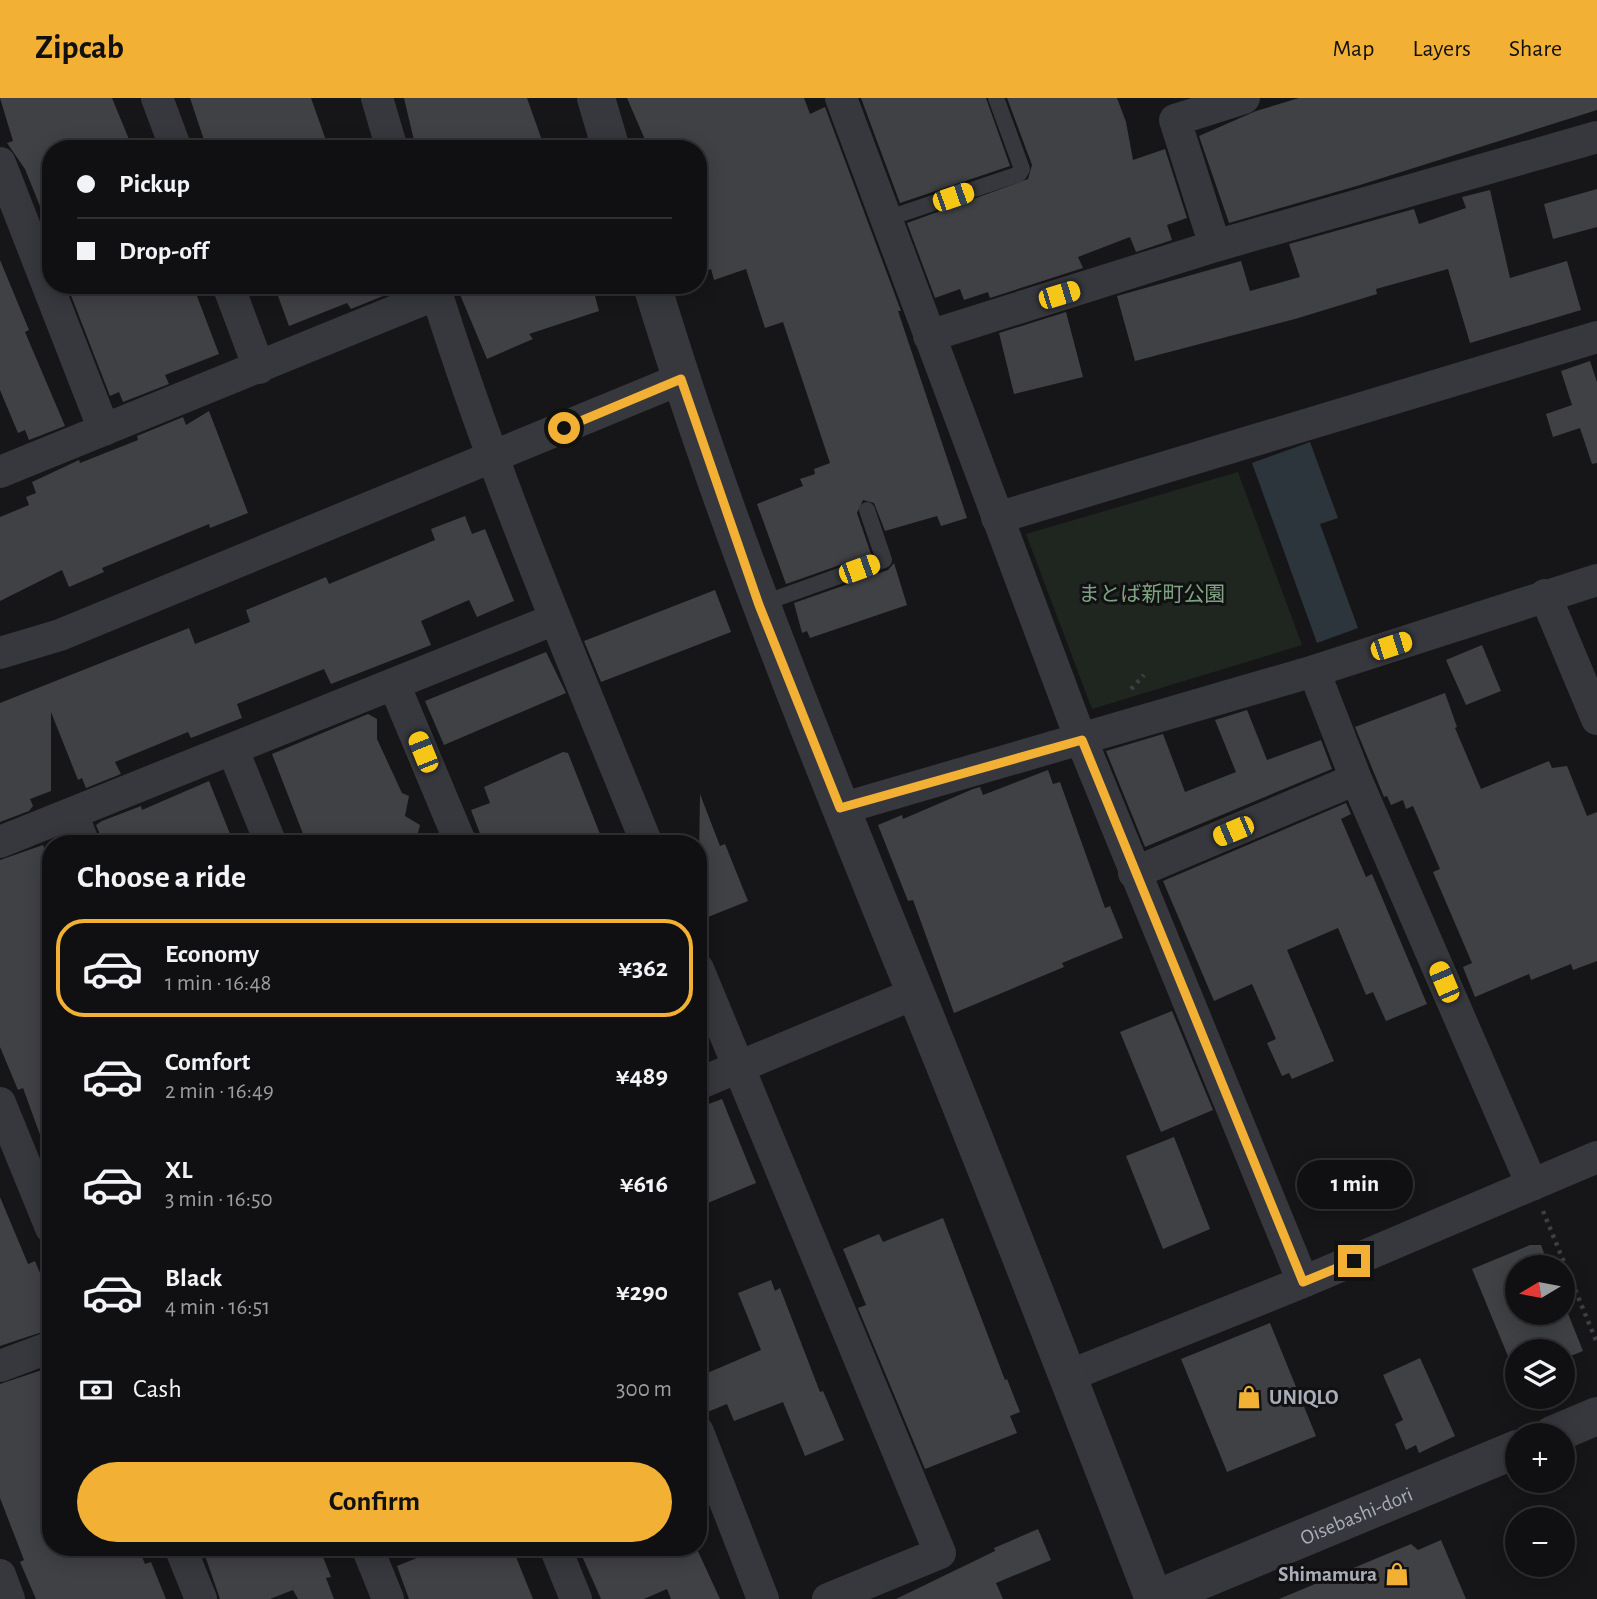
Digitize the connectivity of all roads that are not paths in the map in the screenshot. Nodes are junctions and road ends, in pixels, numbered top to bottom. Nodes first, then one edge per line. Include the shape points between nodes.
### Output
1 (157, 98) edge
2 (376, 98) edge
3 (596, 98) edge
4 (841, 98) edge
5 (996, 98) edge
6 (1244, 98) edge
7 (1171, 109) edge
8 (1597, 137) edge
9 (173, 140) edge
10 (389, 140) edge
11 (608, 140) edge
12 (0, 163) edge
13 (886, 219) junction
14 (1215, 246) junction
15 (42, 271) edge
16 (51, 294) edge
17 (231, 294) edge
18 (427, 294) edge
19 (437, 294) edge
20 (655, 294) edge
21 (929, 336) junction
22 (1597, 337) edge
23 (259, 368) junction
24 (681, 379) junction
25 (104, 430) junction
26 (494, 458) junction
27 (0, 472) edge
28 (867, 510) dead end
29 (997, 518) junction
30 (1597, 580) edge
31 (1545, 595) junction
32 (759, 605) junction
33 (555, 619) junction
34 (0, 653) edge
35 (1314, 671) junction
36 (394, 684) junction
37 (1597, 719) edge
38 (1082, 740) junction
39 (233, 750) junction
40 (1356, 779) junction
41 (840, 808) junction
42 (72, 814) junction
43 (80, 835) edge
44 (267, 835) edge
45 (457, 835) edge
46 (643, 835) edge
47 (0, 842) edge
48 (1134, 873) junction
49 (707, 991) edge
50 (916, 993) junction
51 (738, 1067) junction
52 (707, 1080) edge
53 (0, 1103) edge
54 (1597, 1157) edge
55 (1532, 1185) junction
56 (42, 1206) edge
57 (1303, 1282) junction
58 (42, 1350) edge
59 (0, 1366) edge
60 (1068, 1376) junction
61 (1597, 1416) edge
62 (1575, 1425) edge
63 (1505, 1454) edge
64 (707, 1455) edge
65 (184, 1556) edge
66 (371, 1556) edge
67 (559, 1556) edge
68 (0, 1575) edge
69 (9, 1599) edge
70 (201, 1599) edge
71 (388, 1599) edge
72 (576, 1599) edge
73 (764, 1599) edge
74 (828, 1599) edge
75 (1155, 1599) edge

1 - 9 street
2 - 10 street
3 - 11 street
4 - 13 street
5 - 13 lane via 1022,169 1019,174
6 - 7 street
7 - 14 street
8 - 14 street
12 - 15 street
13 - 21 street
14 - 21 street
16 - 25 street
17 - 23 street
18 - 23 street
19 - 26 street
20 - 24 street
21 - 29 street
22 - 29 street
23 - 25 street
24 - 26 street
24 - 32 street
25 - 27 street
26 - 33 street
26 - 34 street via 60,635
28 - 32 lane via 884,560
29 - 38 street
30 - 31 street
31 - 35 street
31 - 37 street
32 - 41 street
33 - 36 street
33 - 46 street
35 - 38 street
35 - 40 street
36 - 39 street
36 - 45 street
38 - 41 street
38 - 48 street
39 - 42 street
39 - 44 street
40 - 48 street
40 - 55 street
41 - 50 street
42 - 43 street
42 - 47 street
48 - 57 street
49 - 51 street
50 - 51 street
50 - 60 street
51 - 52 street
51 - 74 street via 940,1553
53 - 56 street
54 - 55 street
55 - 57 street
57 - 60 street
58 - 59 street
60 - 75 street
61 - 62 street
63 - 75 street, Oisebashi-dori
64 - 73 street
65 - 70 street
66 - 71 street
67 - 72 street
68 - 69 street

